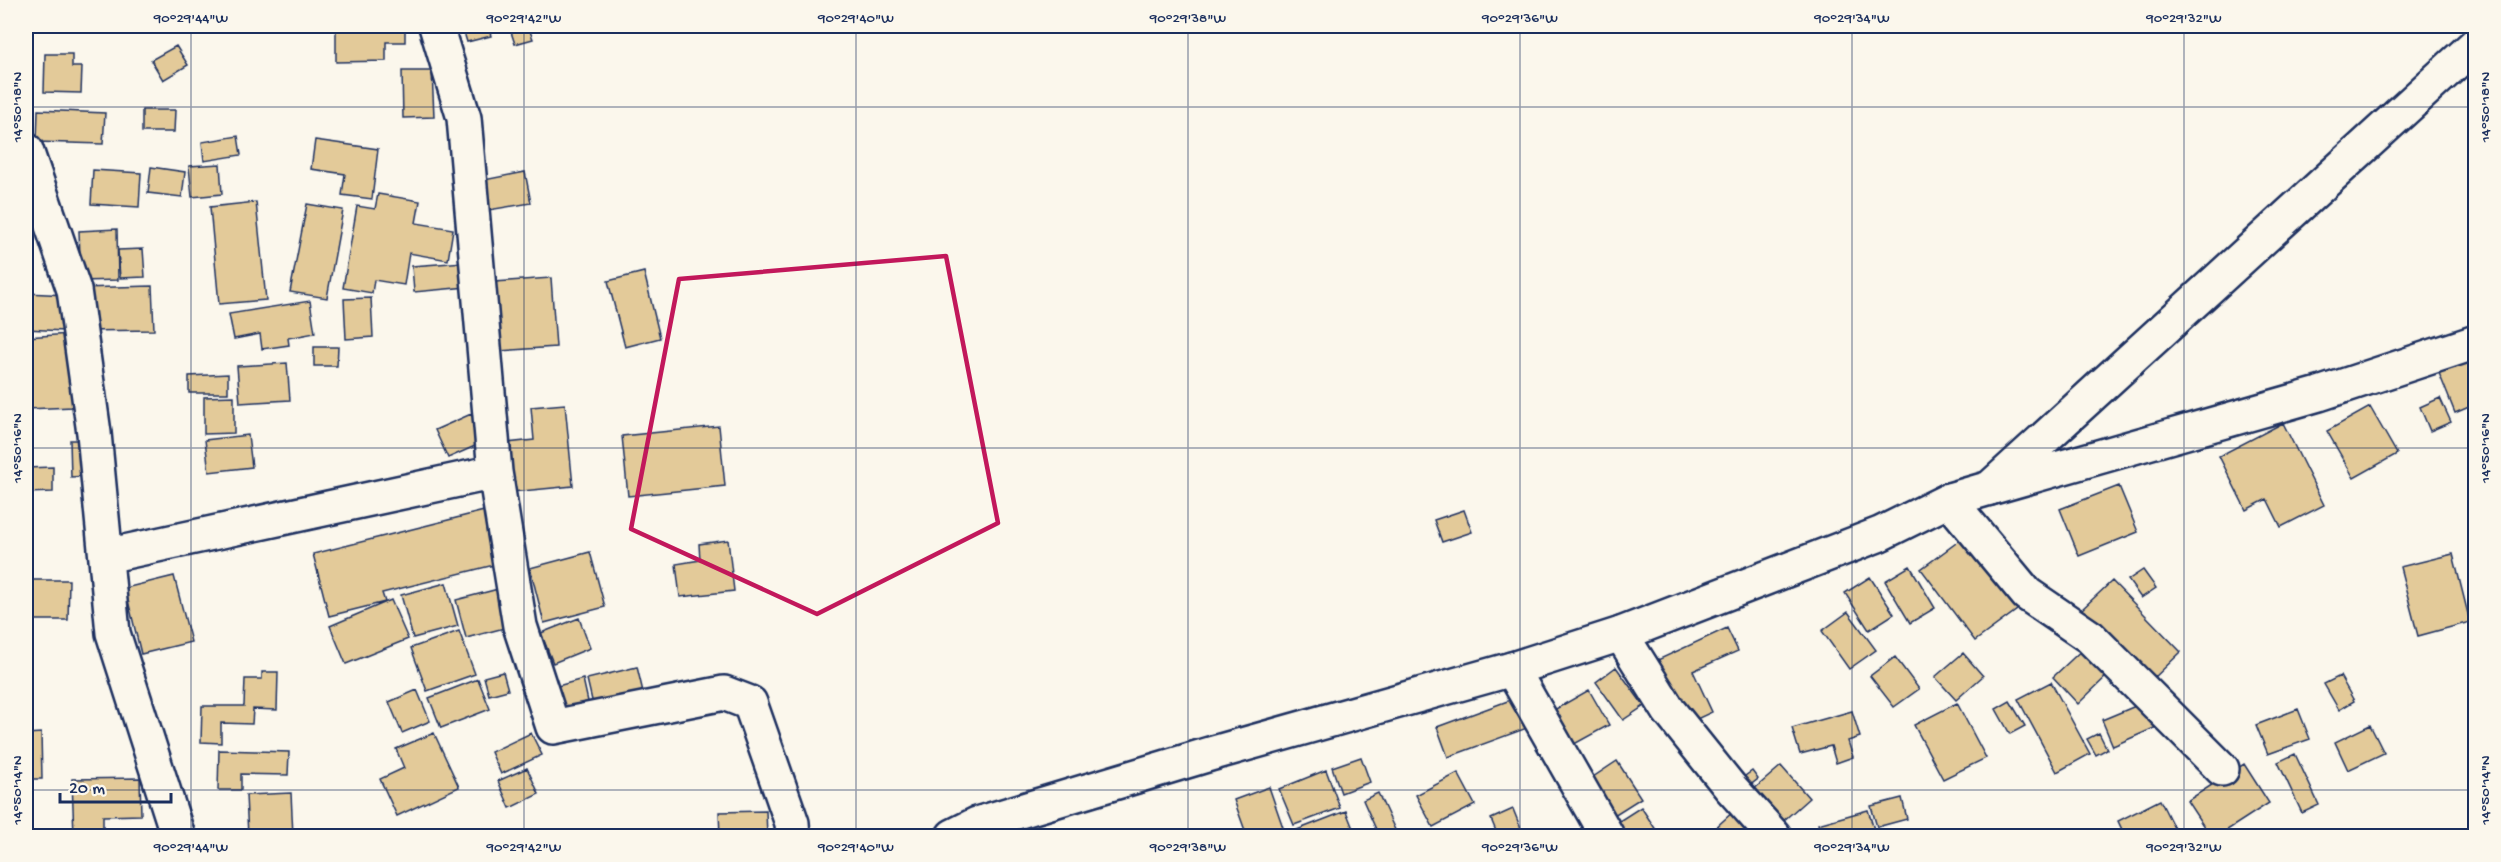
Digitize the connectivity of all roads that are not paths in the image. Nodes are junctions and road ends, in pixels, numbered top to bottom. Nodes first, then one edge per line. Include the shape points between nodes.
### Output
1 (436, 26) edge
2 (2475, 44) edge
3 (26, 150) edge
4 (2475, 342) edge
5 (495, 472) junction
6 (1990, 488) junction
7 (1948, 500) junction
8 (106, 556) junction
9 (1621, 634) junction
10 (1512, 669) junction
11 (2222, 769) dead end
12 (178, 837) edge
13 (793, 837) edge
14 (953, 837) edge
15 (1607, 837) edge
16 (1774, 837) edge

1 - 5 street via 464,118
2 - 6 street
3 - 8 street via 74,290
4 - 6 street via 2319,394
5 - 8 street
5 - 13 street via 520,626 554,727 724,693 750,703 792,823
6 - 7 street
7 - 9 street via 1880,534
7 - 11 street via 2027,594 2090,637
8 - 12 street via 113,633
9 - 10 street
9 - 16 street via 1669,711
10 - 14 street via 1176,764 977,824
10 - 15 street

